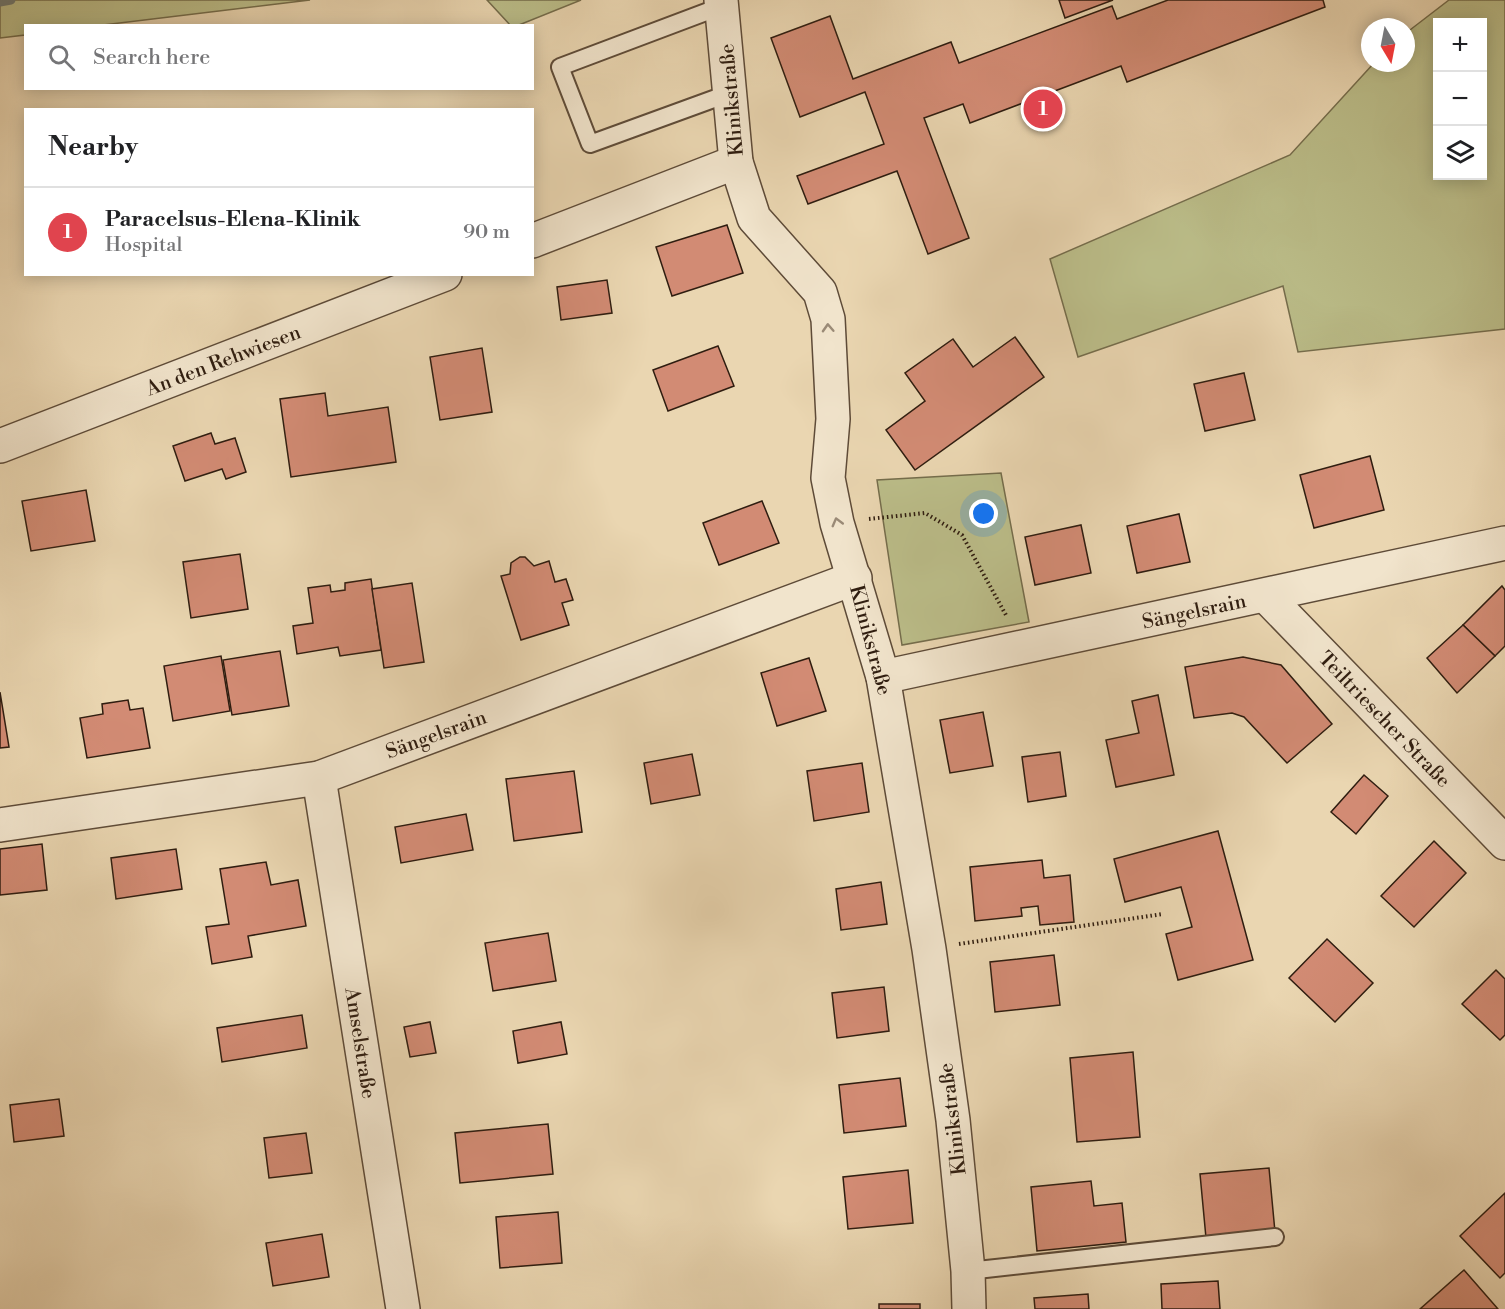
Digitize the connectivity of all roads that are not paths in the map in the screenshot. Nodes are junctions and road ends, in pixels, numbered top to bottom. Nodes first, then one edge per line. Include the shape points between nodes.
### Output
1 (722, 3) edge
2 (730, 93) junction
3 (735, 162) junction
4 (534, 240) edge
5 (440, 276) edge
6 (0, 446) edge
7 (1505, 543) edge
8 (855, 578) junction
9 (1266, 596) junction
10 (883, 677) junction
11 (319, 778) junction
12 (0, 825) edge
13 (1505, 843) edge
14 (1275, 1238) dead end
15 (968, 1271) junction
16 (403, 1309) edge
17 (969, 1309) edge

1 - 2 street, Klinikstraße
1 - 2 lane via 560,68 590,144
2 - 3 street, Klinikstraße
3 - 4 street
8 -> 3 street, Klinikstraße via 837,523 828,478 833,419 828,319 820,292 754,218
5 - 6 street, An den Rehwiesen
7 - 9 street, Sängelsrain
8 - 10 street, Klinikstraße
8 - 11 street, Sängelsrain
9 - 10 street, Sängelsrain
9 - 13 street, Teiltriescher Straße
10 - 15 street, Klinikstraße via 929,949 953,1119
11 - 12 street, Sängelsrain
11 - 16 street, Amselstraße
14 - 15 lane
15 - 17 street, Klinikstraße

